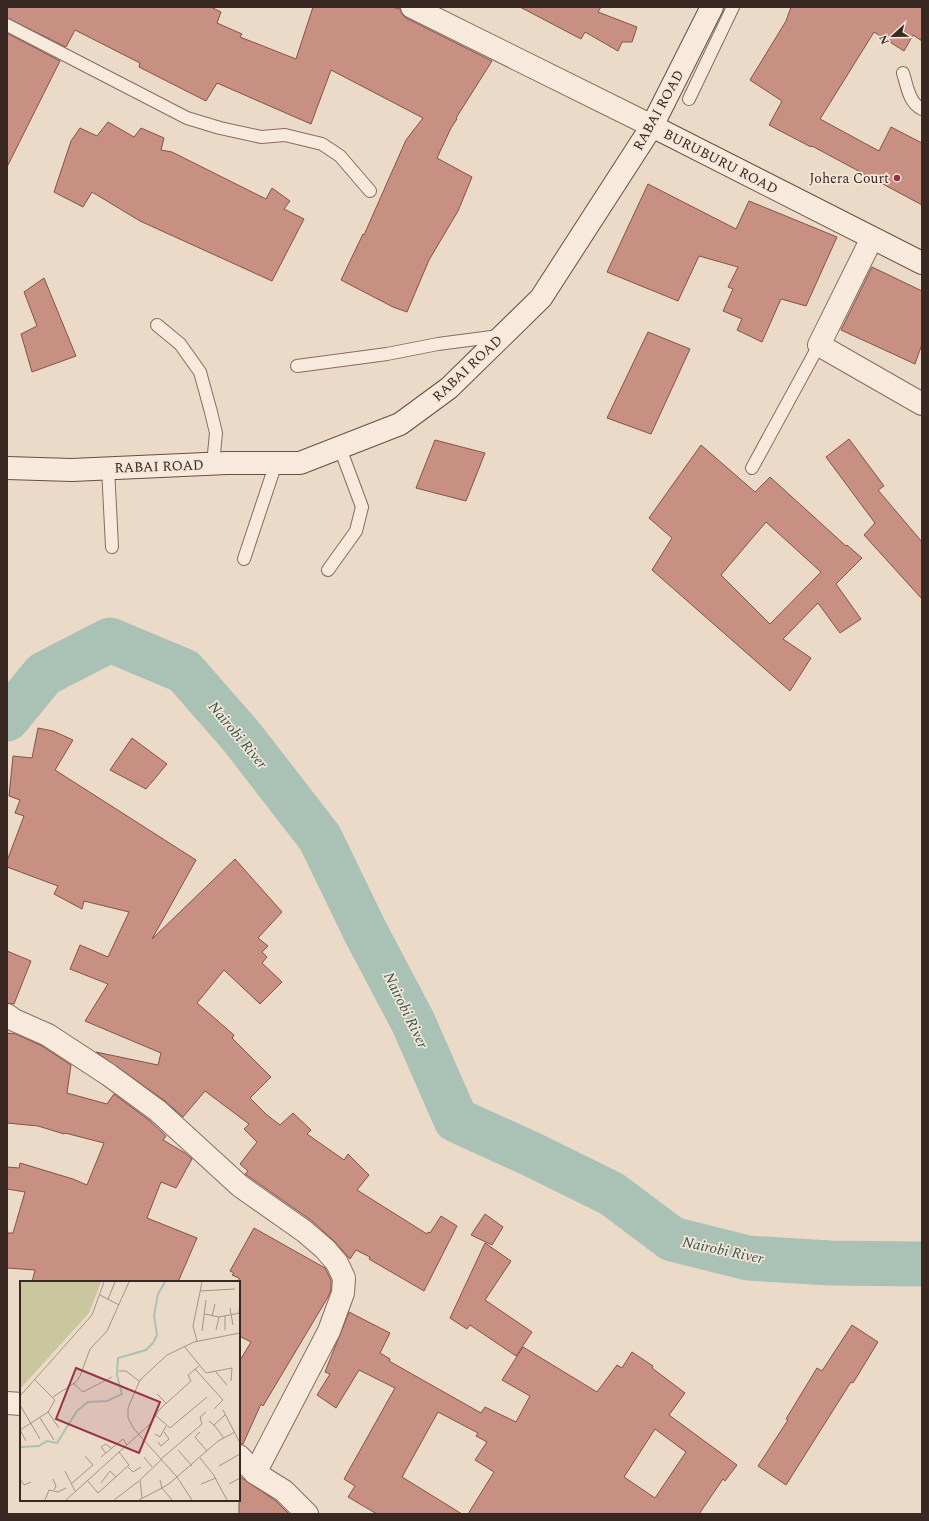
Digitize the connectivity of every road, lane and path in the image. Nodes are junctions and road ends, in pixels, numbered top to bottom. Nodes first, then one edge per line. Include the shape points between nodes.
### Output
1 (412, 7) edge
2 (712, 7) edge
3 (733, 7) edge
4 (7, 25) edge
5 (903, 73) dead end
6 (689, 99) dead end
7 (922, 109) edge
8 (652, 126) junction
9 (370, 191) dead end
10 (872, 238) junction
11 (922, 263) edge
12 (157, 325) dead end
13 (502, 336) junction
14 (819, 344) junction
15 (297, 366) dead end
16 (922, 404) edge
17 (340, 448) junction
18 (276, 463) junction
19 (213, 464) junction
20 (7, 468) edge
21 (108, 468) junction
22 (752, 468) dead end
23 (112, 547) dead end
24 (244, 560) dead end
25 (328, 570) dead end
26 (7, 1015) edge
27 (7, 1403) edge
28 (20, 1404) edge
29 (240, 1457) edge
30 (255, 1473) junction
31 (307, 1514) edge

1 - 8 street, BURUBURU ROAD
2 - 8 street, RABAI ROAD
3 - 6 lane
4 - 9 lane via 187,118 261,137 284,135 322,144 340,156
5 - 7 lane via 912,100
8 - 10 street, BURUBURU ROAD
8 - 13 street, RABAI ROAD via 541,298
10 - 11 street, BURUBURU ROAD
10 - 14 street
12 - 19 lane via 180,344 200,372 216,433
13 - 15 lane
13 - 17 street, RABAI ROAD via 449,388 400,424
14 - 16 street
14 - 22 lane
17 - 18 street, RABAI ROAD via 300,463
17 - 25 lane via 362,507 356,532
18 - 19 street, RABAI ROAD
18 - 24 lane
19 - 21 street, RABAI ROAD
20 - 21 street, RABAI ROAD
21 - 23 lane
26 - 30 street via 48,1035 158,1111 240,1186 304,1231 337,1263 344,1278 343,1293 329,1331
27 - 28 street
29 - 30 street
30 - 31 street via 284,1491

